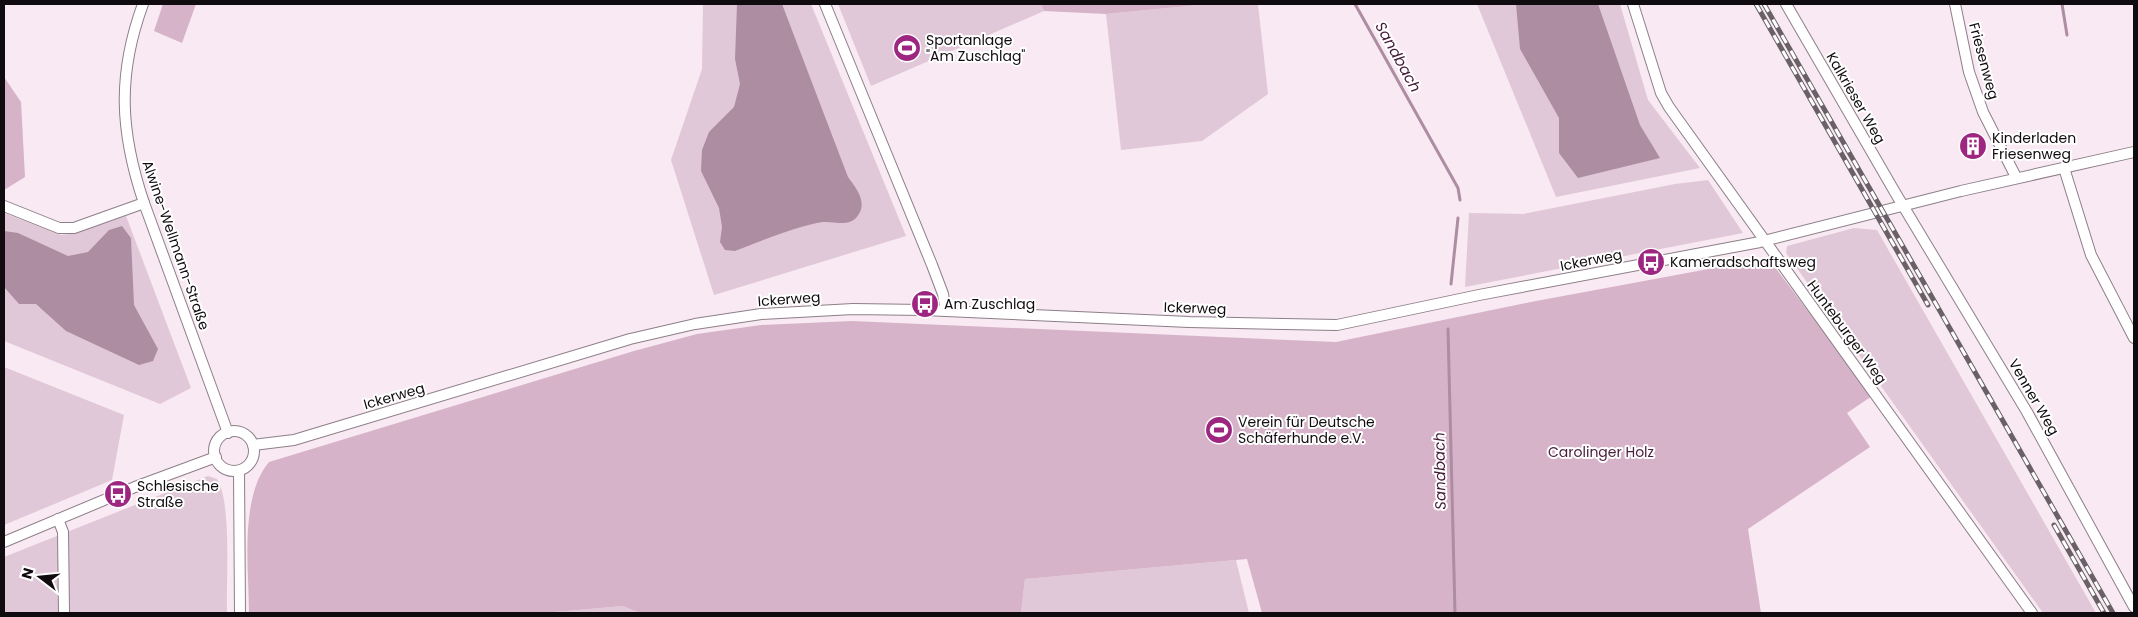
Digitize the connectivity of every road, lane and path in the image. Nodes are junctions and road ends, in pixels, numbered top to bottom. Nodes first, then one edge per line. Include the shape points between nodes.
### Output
1 (143, 4) edge
2 (825, 4) edge
3 (1633, 4) edge
4 (1786, 4) edge
5 (1955, 4) edge
6 (2134, 152) edge
7 (2064, 168) junction
8 (2016, 178) junction
9 (144, 203) junction
10 (1903, 205) junction
11 (4, 206) edge
12 (1765, 241) junction
13 (946, 311) junction
14 (2134, 338) edge
15 (228, 433) junction
16 (253, 445) junction
17 (216, 457) junction
18 (239, 471) junction
19 (58, 519) junction
20 (4, 542) edge
21 (2134, 607) edge
22 (64, 613) edge
23 (240, 613) edge
24 (2032, 613) edge

1 - 9 street, Alwine-Wellmann-Straße via 128,60 124,100 126,137
2 - 13 street via 940,287
3 - 12 street, Hunteburger Weg via 1660,93
4 - 10 street, Kalkrieser Weg
5 - 8 street, Friesenweg via 1970,72 1983,112
6 - 7 street, Ickerweg
7 - 8 street, Ickerweg
7 - 14 street via 2091,255
8 - 10 street, Ickerweg
9 - 11 street via 74,228 59,228
9 - 15 street, Alwine-Wellmann-Straße
10 - 12 street, Ickerweg
10 - 21 street, Venner Weg via 2027,412
12 - 13 street, Ickerweg via 1337,325
12 - 24 street, Hunteburger Weg
13 - 16 street, Ickerweg via 853,309 761,314 695,324 630,339 294,440
15 - 16 street via 240,432
15 - 17 street via 217,442
16 - 18 street via 250,464
17 - 18 street via 226,470
17 - 19 street
18 - 23 street
19 - 20 street
19 - 22 street via 63,532

